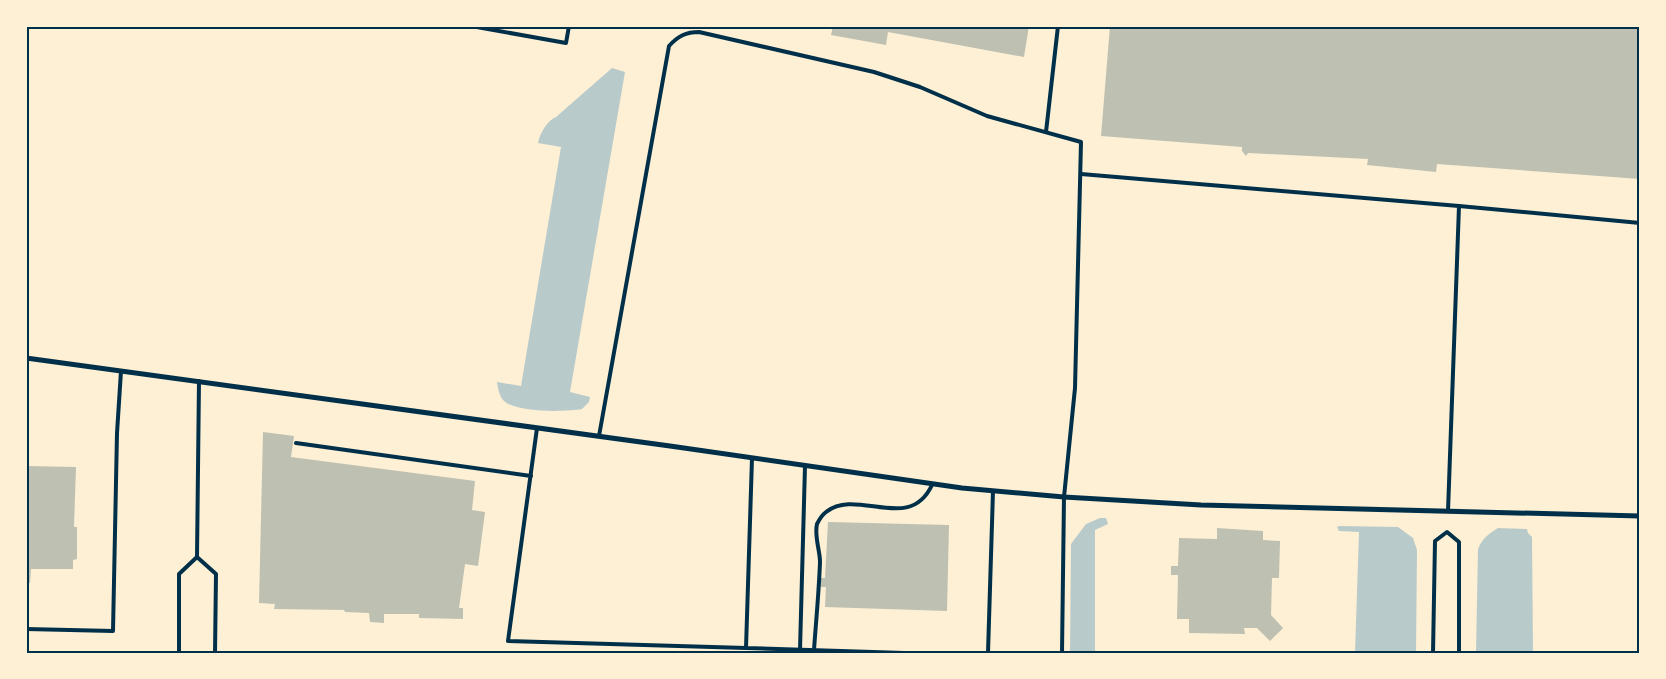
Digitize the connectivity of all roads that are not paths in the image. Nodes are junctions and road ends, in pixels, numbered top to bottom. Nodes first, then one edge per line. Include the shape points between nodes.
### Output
1 (471, 26) edge
2 (569, 26) edge
3 (1058, 26) edge
4 (1046, 132) junction
5 (1081, 174) junction
6 (1459, 206) junction
7 (1640, 223) edge
8 (26, 358) edge
9 (121, 371) junction
10 (199, 381) junction
11 (537, 428) junction
12 (598, 436) junction
13 (296, 443) dead end
14 (752, 458) junction
15 (805, 466) junction
16 (531, 476) junction
17 (932, 485) junction
18 (993, 491) junction
19 (1064, 497) junction
20 (1448, 511) junction
21 (1640, 516) edge
22 (197, 557) junction
23 (26, 629) edge
24 (746, 648) junction
25 (800, 650) junction
26 (814, 650) junction
27 (179, 653) edge
28 (215, 653) edge
29 (904, 653) edge
30 (988, 653) edge
31 (1062, 653) edge
32 (1433, 653) edge
33 (1459, 653) edge

1 - 2 lane via 566,43
3 - 4 lane
4 - 5 lane via 1081,142
4 - 12 lane via 987,116 920,87 874,72 699,32 679,37 669,46
5 - 6 lane
5 - 19 lane via 1075,388
6 - 7 lane
6 - 20 lane
8 - 9 street
9 - 10 street
9 - 23 lane via 112,631
10 - 11 street
10 - 22 lane
11 - 12 street
11 - 16 lane
12 - 14 street
13 - 16 lane
14 - 15 street
14 - 24 lane
15 - 17 street
15 - 25 lane
16 - 24 lane via 508,641
17 - 18 street
17 - 26 lane via 927,496 910,507 844,504 824,513 817,525 820,560
18 - 19 street
18 - 30 lane
19 - 20 street via 1202,505
19 - 31 lane
20 - 21 street
22 - 27 lane via 179,574
22 - 28 lane via 216,574
24 - 25 lane
25 - 26 lane
26 - 29 lane
32 - 33 lane via 1435,541 1446,532 1459,542

